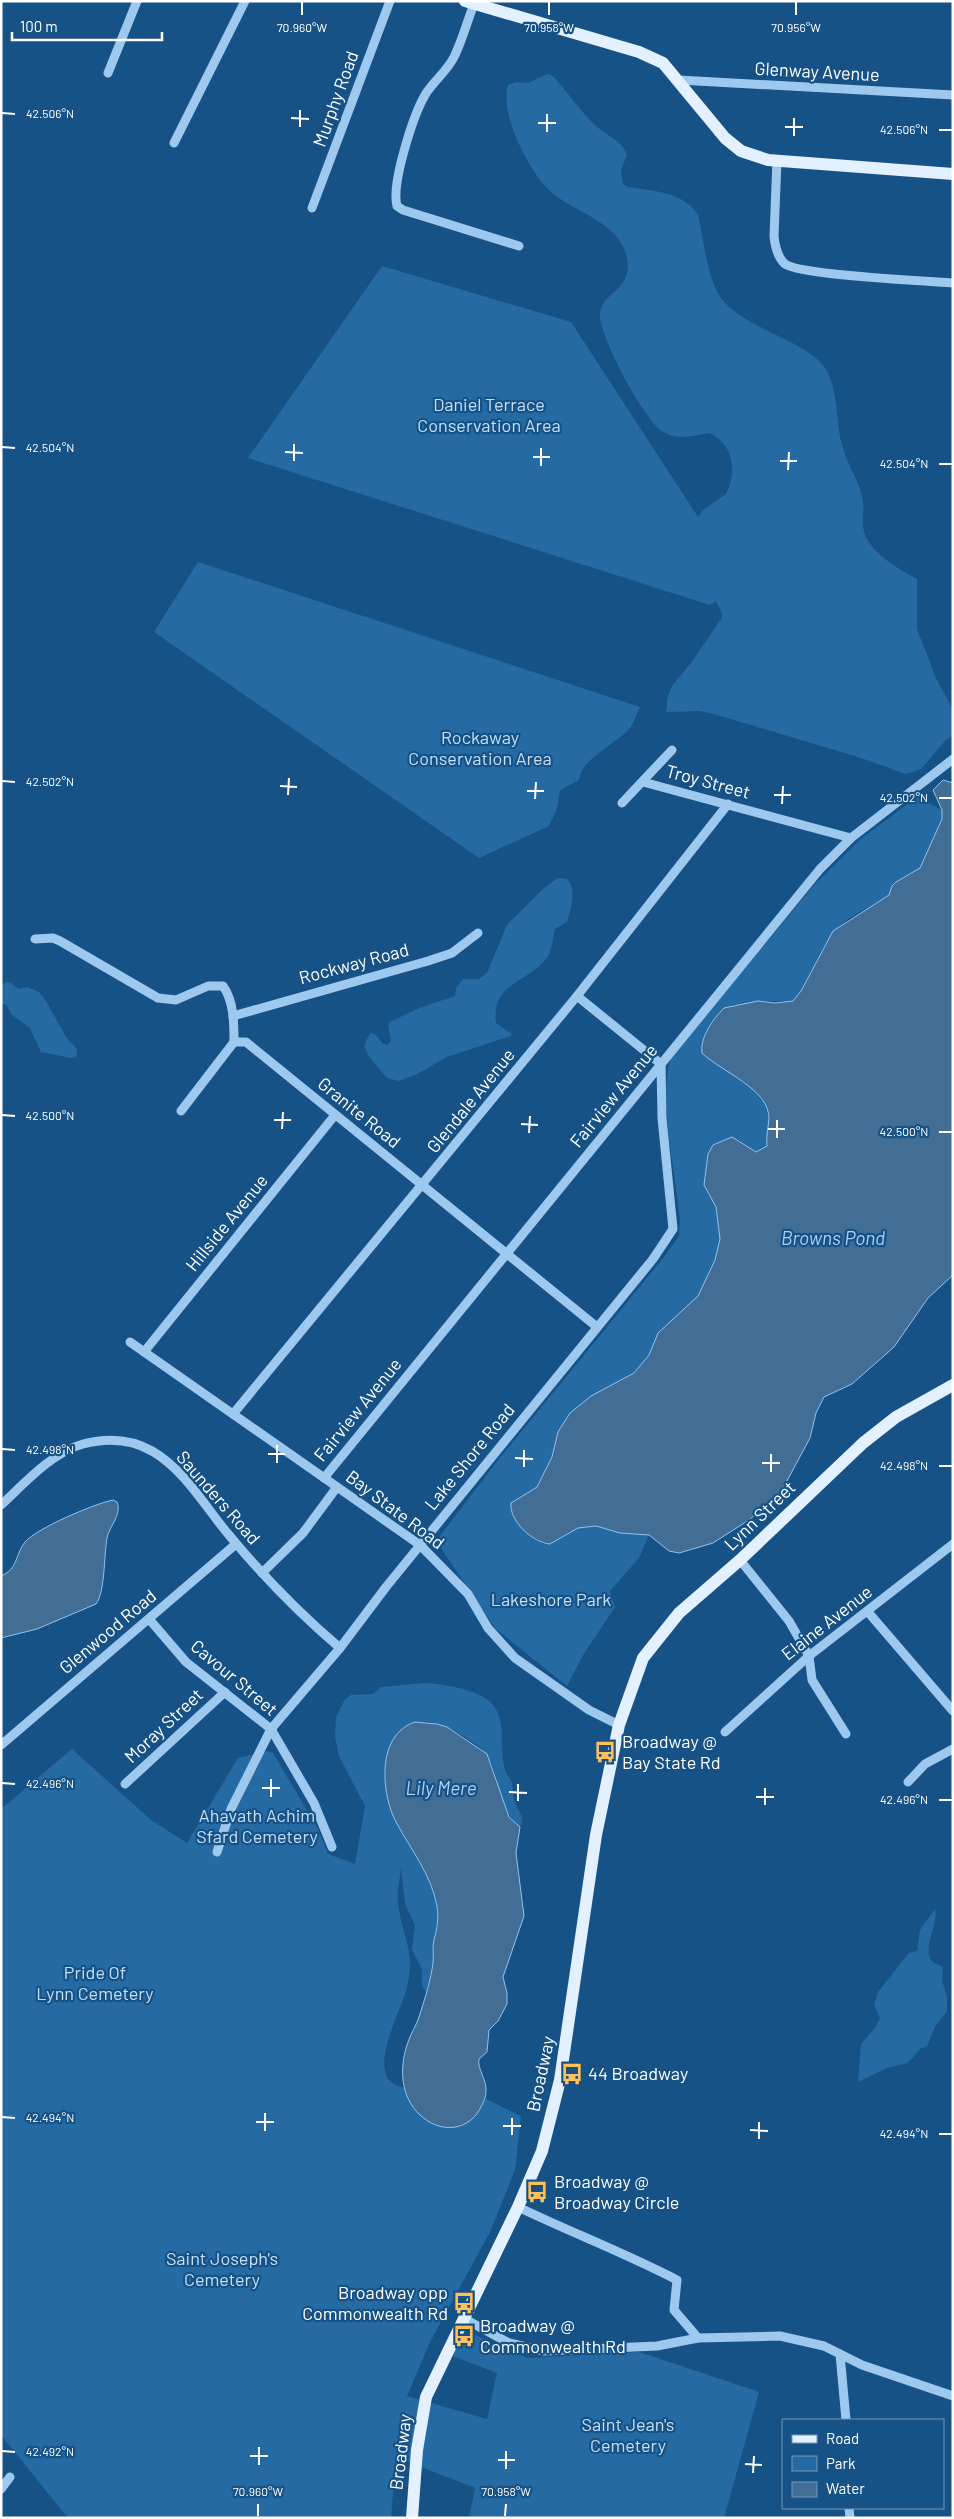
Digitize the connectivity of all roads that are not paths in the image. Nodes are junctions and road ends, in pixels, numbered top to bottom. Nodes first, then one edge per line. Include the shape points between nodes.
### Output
1 (137, 1) edge
2 (245, 1) edge
3 (390, 1) edge
4 (472, 2) edge
5 (108, 73) dead end
6 (679, 80) junction
7 (953, 95) edge
8 (174, 143) dead end
9 (777, 160) junction
10 (953, 174) edge
11 (312, 208) dead end
12 (519, 246) dead end
13 (953, 283) edge
14 (672, 750) dead end
15 (953, 759) edge
16 (643, 782) junction
17 (622, 803) dead end
18 (728, 804) junction
19 (851, 838) junction
20 (478, 933) dead end
21 (35, 939) dead end
22 (577, 996) junction
23 (233, 1016) junction
24 (234, 1042) junction
25 (661, 1064) junction
26 (181, 1111) dead end
27 (335, 1115) junction
28 (423, 1186) junction
29 (507, 1254) junction
30 (597, 1327) junction
31 (130, 1342) dead end
32 (144, 1352) junction
33 (953, 1385) edge
34 (233, 1414) junction
35 (324, 1478) junction
36 (337, 1487) junction
37 (1, 1505) edge
38 (236, 1544) junction
39 (953, 1544) edge
40 (420, 1545) junction
41 (740, 1560) junction
42 (262, 1573) junction
43 (868, 1612) junction
44 (149, 1619) junction
45 (340, 1648) junction
46 (809, 1656) junction
47 (225, 1692) junction
48 (626, 1704) joint
49 (953, 1711) edge
50 (619, 1725) junction
51 (271, 1729) junction
52 (724, 1732) dead end
53 (846, 1734) dead end
54 (1, 1745) edge
55 (953, 1749) edge
56 (908, 1782) dead end
57 (124, 1784) dead end
58 (332, 1847) dead end
59 (217, 1852) dead end
60 (518, 2207) junction
61 (463, 2318) junction
62 (698, 2338) junction
63 (840, 2354) junction
64 (953, 2396) edge
65 (846, 2419) edge
66 (10, 2477) dead end
67 (1, 2489) edge
68 (412, 2518) edge

1 - 5 street
2 - 8 street
3 - 11 street, Murphy Road
4 - 6 main road via 639,52 663,63
4 - 12 street via 455,56 420,106 398,173 394,197 397,206 403,210
6 - 7 street, Glenway Avenue
6 - 9 main road via 725,138 741,151
9 - 10 main road
9 - 13 street via 775,247 784,263 791,268
14 - 16 street
15 - 19 street, Fairview Avenue
16 - 17 street
16 - 18 street, Troy Street
18 - 19 street, Troy Street
18 - 22 street, Glendale Avenue
19 - 25 street, Fairview Avenue via 820,869
20 - 23 street, Rockway Road via 452,952 428,961
21 - 23 street via 52,938 150,995 184,998 216,984 223,986
22 - 25 street
22 - 28 street, Glendale Avenue
23 - 24 street
24 - 26 street
24 - 27 street, Granite Road via 246,1042
25 - 29 street, Fairview Avenue
25 - 30 street, Lake Shore Road via 662,1118 673,1229 653,1259
27 - 28 street, Granite Road
27 - 32 street, Hillside Avenue
28 - 29 street, Granite Road
28 - 34 street, Glendale Avenue
29 - 30 street, Granite Road
29 - 35 street, Fairview Avenue
30 - 40 street, Lake Shore Road
31 - 32 street, Bay State Road
32 - 34 street, Bay State Road
33 - 41 main road, Lynn Street via 896,1417 863,1443
34 - 35 street, Bay State Road
35 - 36 street, Bay State Road
36 - 40 street, Bay State Road
36 - 42 street via 303,1533
37 - 38 street, Saunders Road via 44,1466 64,1453 91,1442 118,1440 136,1444 168,1462
38 - 42 street, Saunders Road
38 - 44 street, Glenwood Road
39 - 43 street, Elaine Avenue
40 - 45 street, Lake Shore Road
40 - 50 street, Bay State Road via 468,1594 488,1628 515,1658 589,1710
41 - 46 street via 789,1621
41 - 48 main road, Lynn Street via 661,1634 643,1658
42 - 45 street, Saunders Road
43 - 46 street, Elaine Avenue
43 - 49 street
44 - 47 street, Cavour Street via 186,1662
44 - 54 street, Glenwood Road
45 - 51 street, Lake Shore Road
46 - 52 street, Elaine Avenue
46 - 53 street via 812,1680
47 - 51 street, Cavour Street
47 - 57 street, Moray Street
48 - 50 main road, Broadway
50 - 60 main road, Broadway via 596,1835 560,2080 542,2150
51 - 58 street, Cavour Street via 314,1803
51 - 59 street, Lake Shore Road via 231,1809
55 - 56 street via 925,1764
60 - 61 main road, Broadway
60 - 62 street via 677,2280 674,2310
61 - 62 street via 509,2344 544,2352 657,2346
61 - 68 main road, Broadway via 426,2397 417,2450
62 - 63 street via 780,2336 824,2346
63 - 64 street via 862,2365
63 - 65 street
66 - 67 street

